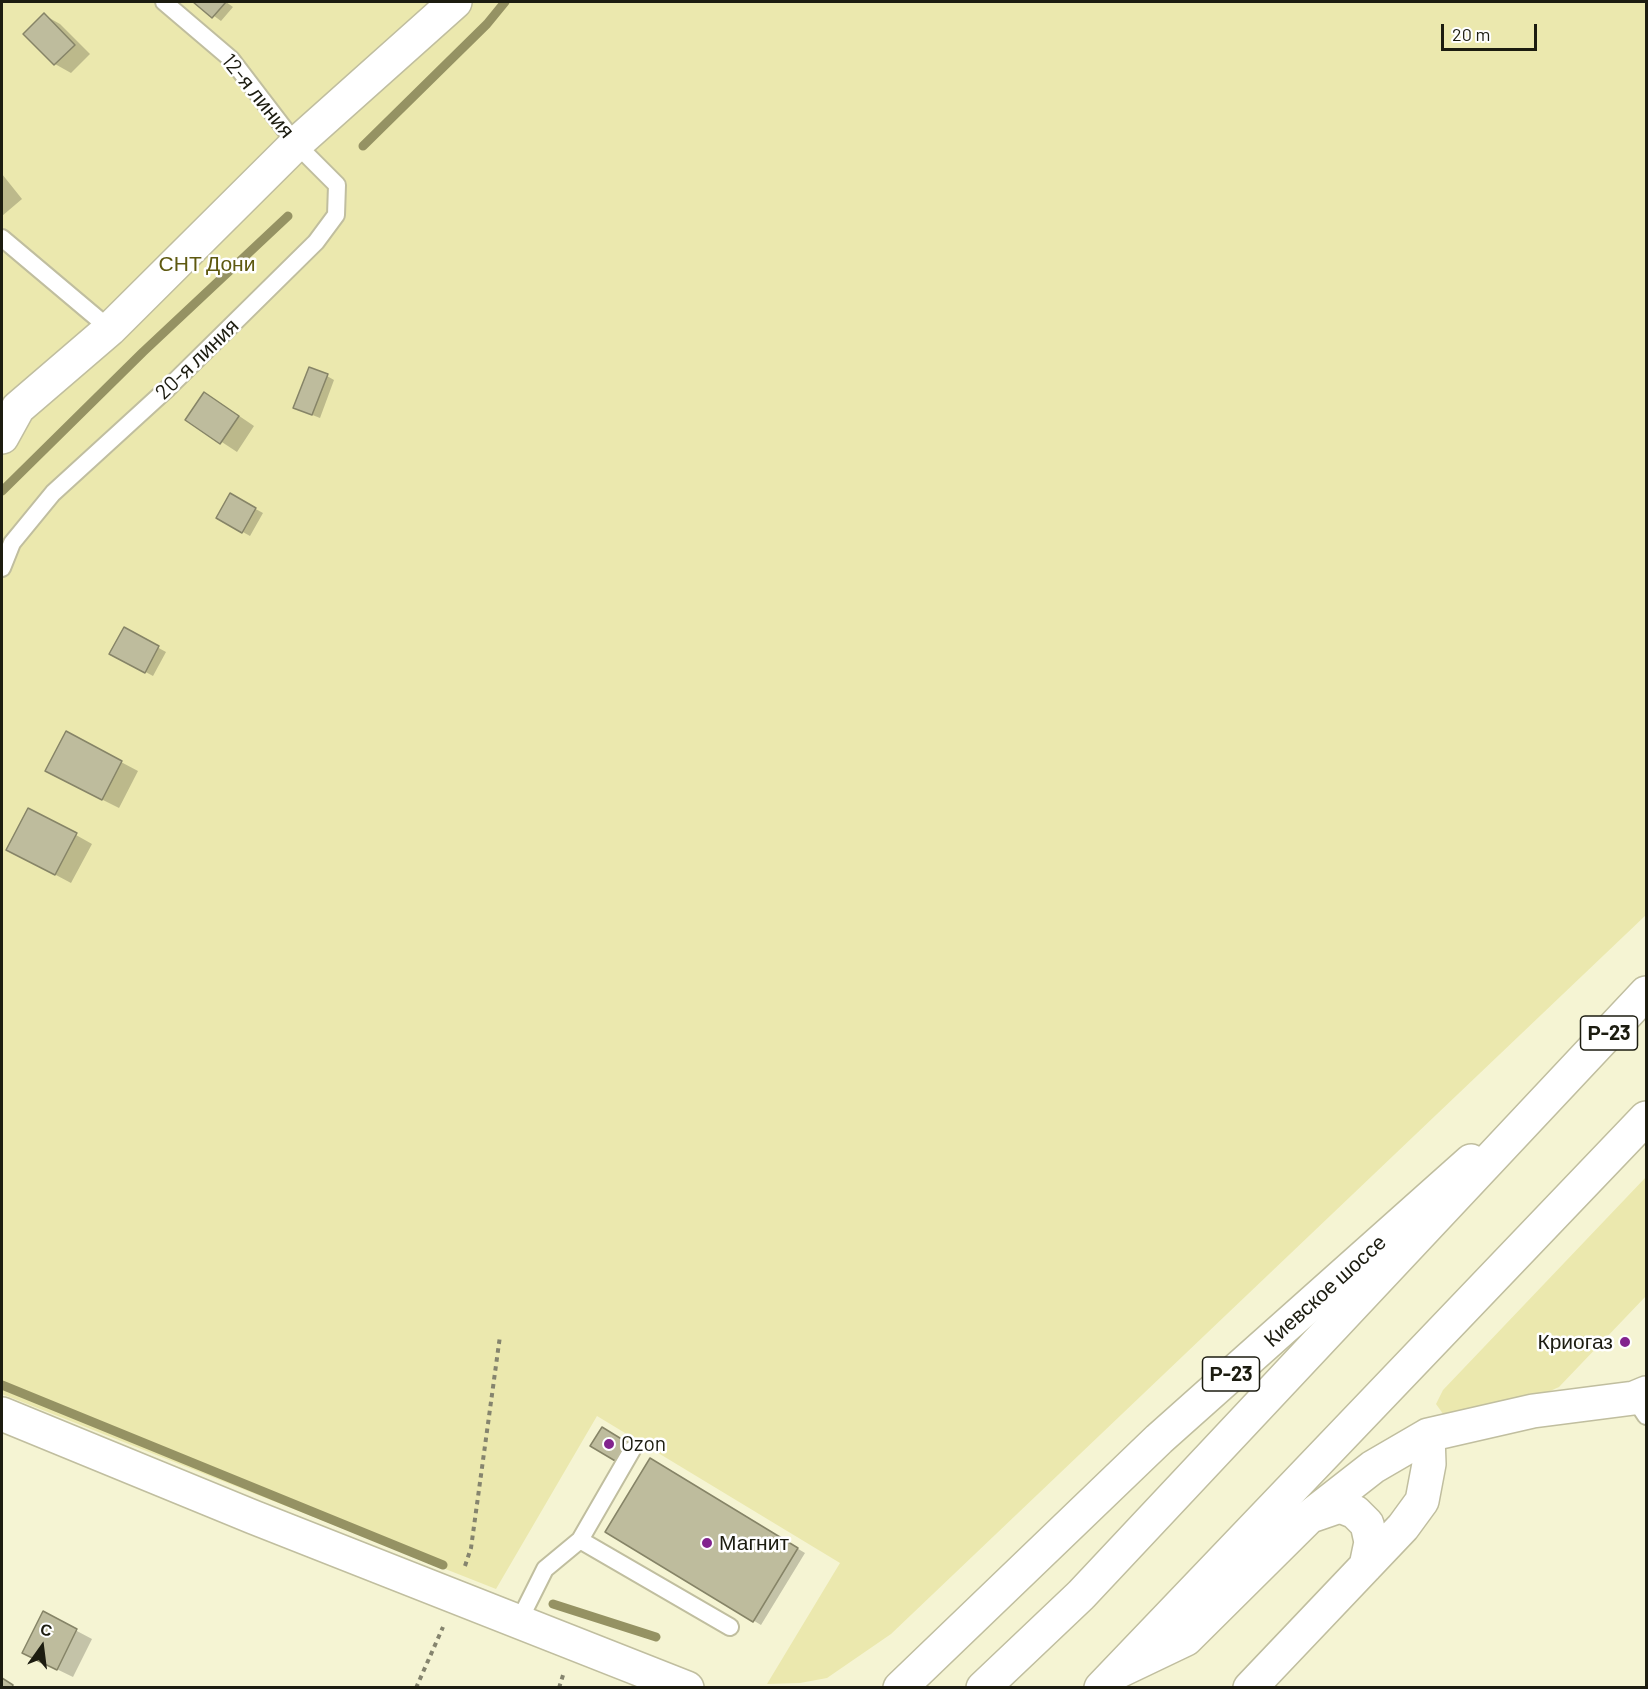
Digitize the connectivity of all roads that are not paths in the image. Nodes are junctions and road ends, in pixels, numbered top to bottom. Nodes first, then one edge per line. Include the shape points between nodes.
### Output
1 (164, 2) edge
2 (455, 2) edge
3 (296, 144) junction
4 (2, 238) edge
5 (110, 329) junction
6 (2, 437) edge
7 (2, 568) edge
8 (1647, 993) edge
9 (1571, 1072) junction
10 (1647, 1118) edge
11 (1642, 1402) edge
12 (2, 1414) edge
13 (1428, 1435) junction
14 (632, 1450) dead end
15 (1309, 1517) junction
16 (580, 1540) junction
17 (1366, 1566) junction
18 (519, 1621) junction
19 (730, 1627) dead end
20 (573, 1643) junction
21 (910, 1678) edge
22 (1109, 1680) edge
23 (633, 1688) edge
24 (687, 1688) edge
25 (884, 1688) edge
26 (983, 1688) edge
27 (1250, 1688) edge

1 - 3 lane, 12-я линия via 231,59
2 - 3 main road
3 - 5 main road
3 - 7 lane, 20-я линия via 337,185 336,215 316,242 168,388 53,493 12,543
4 - 5 lane
5 - 6 main road via 18,408
8 - 9 main road, Киевское шоссе / Р-23
9 - 21 main road, Киевское шоссе / Р-23 via 1159,1439
9 - 26 main road, Р-23 via 1081,1595
10 - 22 main road
11 - 13 main road via 1533,1411
12 - 18 main road
13 - 15 main road via 1373,1467
13 - 17 main road via 1429,1464 1422,1501
14 - 16 lane
15 - 17 main road via 1340,1506 1355,1512 1367,1524 1371,1542
15 - 22 main road via 1186,1639
16 - 18 lane via 545,1569
16 - 19 lane
17 - 27 main road
18 - 20 main road
20 - 23 main road
20 - 24 main road
21 - 25 main road, Киевское шоссе

